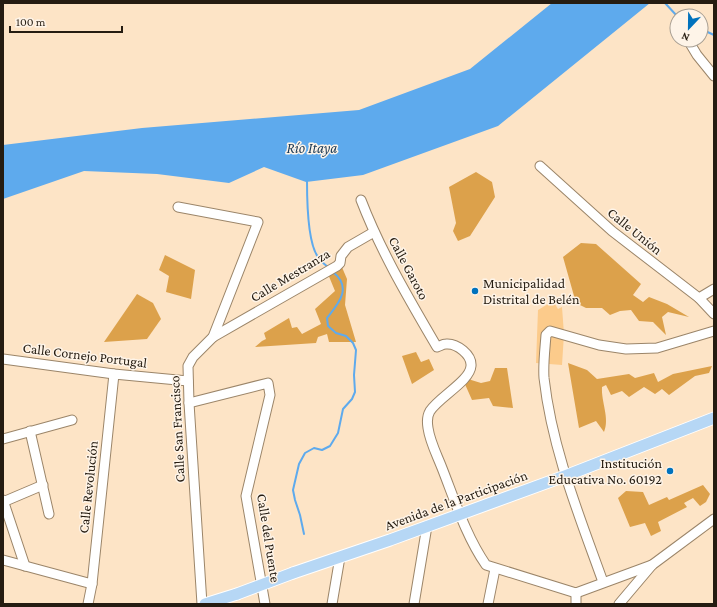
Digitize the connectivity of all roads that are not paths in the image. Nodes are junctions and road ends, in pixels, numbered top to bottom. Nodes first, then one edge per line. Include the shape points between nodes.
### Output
1 (693, 48) edge
2 (714, 76) edge
3 (540, 166) dead end
4 (361, 200) dead end
5 (178, 207) dead end
6 (374, 232) junction
7 (714, 289) edge
8 (699, 298) junction
9 (714, 314) edge
10 (714, 331) edge
11 (213, 337) junction
12 (3, 359) edge
13 (114, 374) junction
14 (188, 381) junction
15 (189, 403) junction
16 (714, 418) edge
17 (72, 420) dead end
18 (30, 431) junction
19 (3, 438) edge
20 (565, 476) junction
21 (43, 485) junction
22 (3, 501) edge
23 (49, 514) dead end
24 (460, 514) junction
25 (714, 519) edge
26 (427, 526) junction
27 (340, 557) junction
28 (3, 560) edge
29 (652, 565) junction
30 (25, 566) junction
31 (495, 569) junction
32 (603, 582) junction
33 (92, 584) junction
34 (576, 593) junction
35 (88, 604) edge
36 (202, 604) edge
37 (205, 604) edge
38 (265, 604) edge
39 (332, 604) edge
40 (414, 604) edge
41 (488, 604) edge
42 (576, 604) edge
43 (620, 604) edge

1 - 2 street
3 - 8 street, Calle Unión via 612,231
4 - 6 street, Calle Garoto
5 - 11 street, Calle San Francisco via 258,222
6 - 11 street, Calle Mestranza via 348,247 337,266
6 - 24 street, Calle Garoto via 403,290 437,347 446,344 457,346 470,359 468,375 436,404 427,419 429,436
7 - 8 street
8 - 9 street, Calle Unión
10 - 20 street via 657,348 626,349 599,345 550,331 547,333 544,376 554,435
11 - 14 street, Calle San Francisco via 193,357 188,366
12 - 13 street, Calle Cornejo Portugal
13 - 14 street, Calle Cornejo Portugal
13 - 33 street, Calle Revolución
14 - 15 street, Calle San Francisco
15 - 36 street, Calle San Francisco
15 - 38 street, Calle del Puente via 268,383 270,395 246,496
16 - 20 main road, Avenida de la Participación
17 - 18 street
18 - 19 street
18 - 21 street
20 - 24 main road, Avenida de la Participación
20 - 32 street
21 - 22 street
21 - 23 street
22 - 30 street
24 - 26 main road, Avenida de la Participación
24 - 31 street via 480,556 486,565
25 - 29 street
26 - 27 main road, Avenida de la Participación
26 - 40 street
27 - 37 main road, Avenida de la Participación, bridge
27 - 39 street
28 - 30 street
29 - 32 street
29 - 43 street
30 - 33 street
31 - 34 street
31 - 41 street
32 - 34 street
33 - 35 street, Calle Revolución
34 - 42 street

